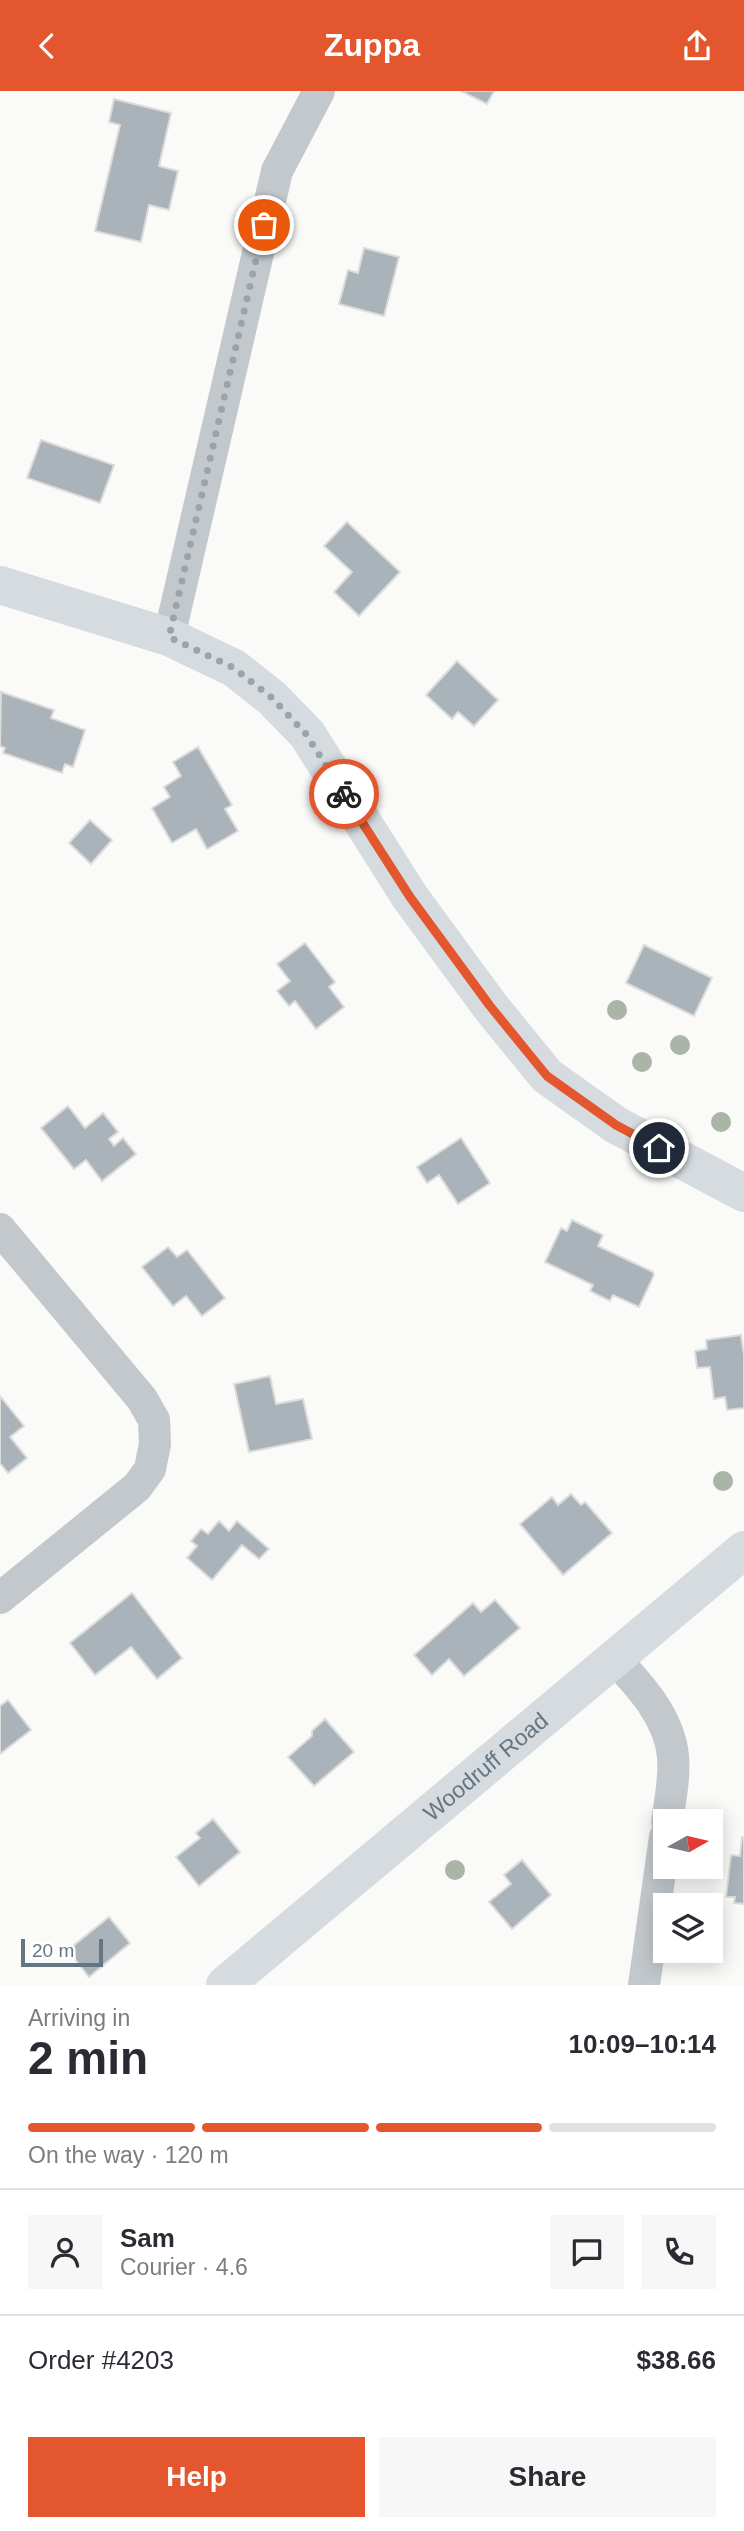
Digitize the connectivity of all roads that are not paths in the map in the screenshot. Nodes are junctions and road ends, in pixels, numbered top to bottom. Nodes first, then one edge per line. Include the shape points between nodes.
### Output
1 (319, 91) edge
2 (0, 585) edge
3 (169, 637) junction
4 (744, 1193) edge
5 (0, 1229) edge
6 (744, 1550) edge
7 (0, 1598) edge
8 (614, 1658) junction
9 (669, 1809) edge
10 (659, 1879) edge
11 (225, 1985) edge
12 (644, 1985) edge

1 - 3 street via 277,171
2 - 3 main road
3 - 4 main road via 234,668 272,698 306,734 410,897 547,1076 616,1125
5 - 7 street via 142,1399 154,1420 155,1444 150,1469 137,1487
6 - 8 main road, Woodruff Road
8 - 9 street via 662,1719 673,1754
8 - 11 main road, Woodruff Road
10 - 12 street

